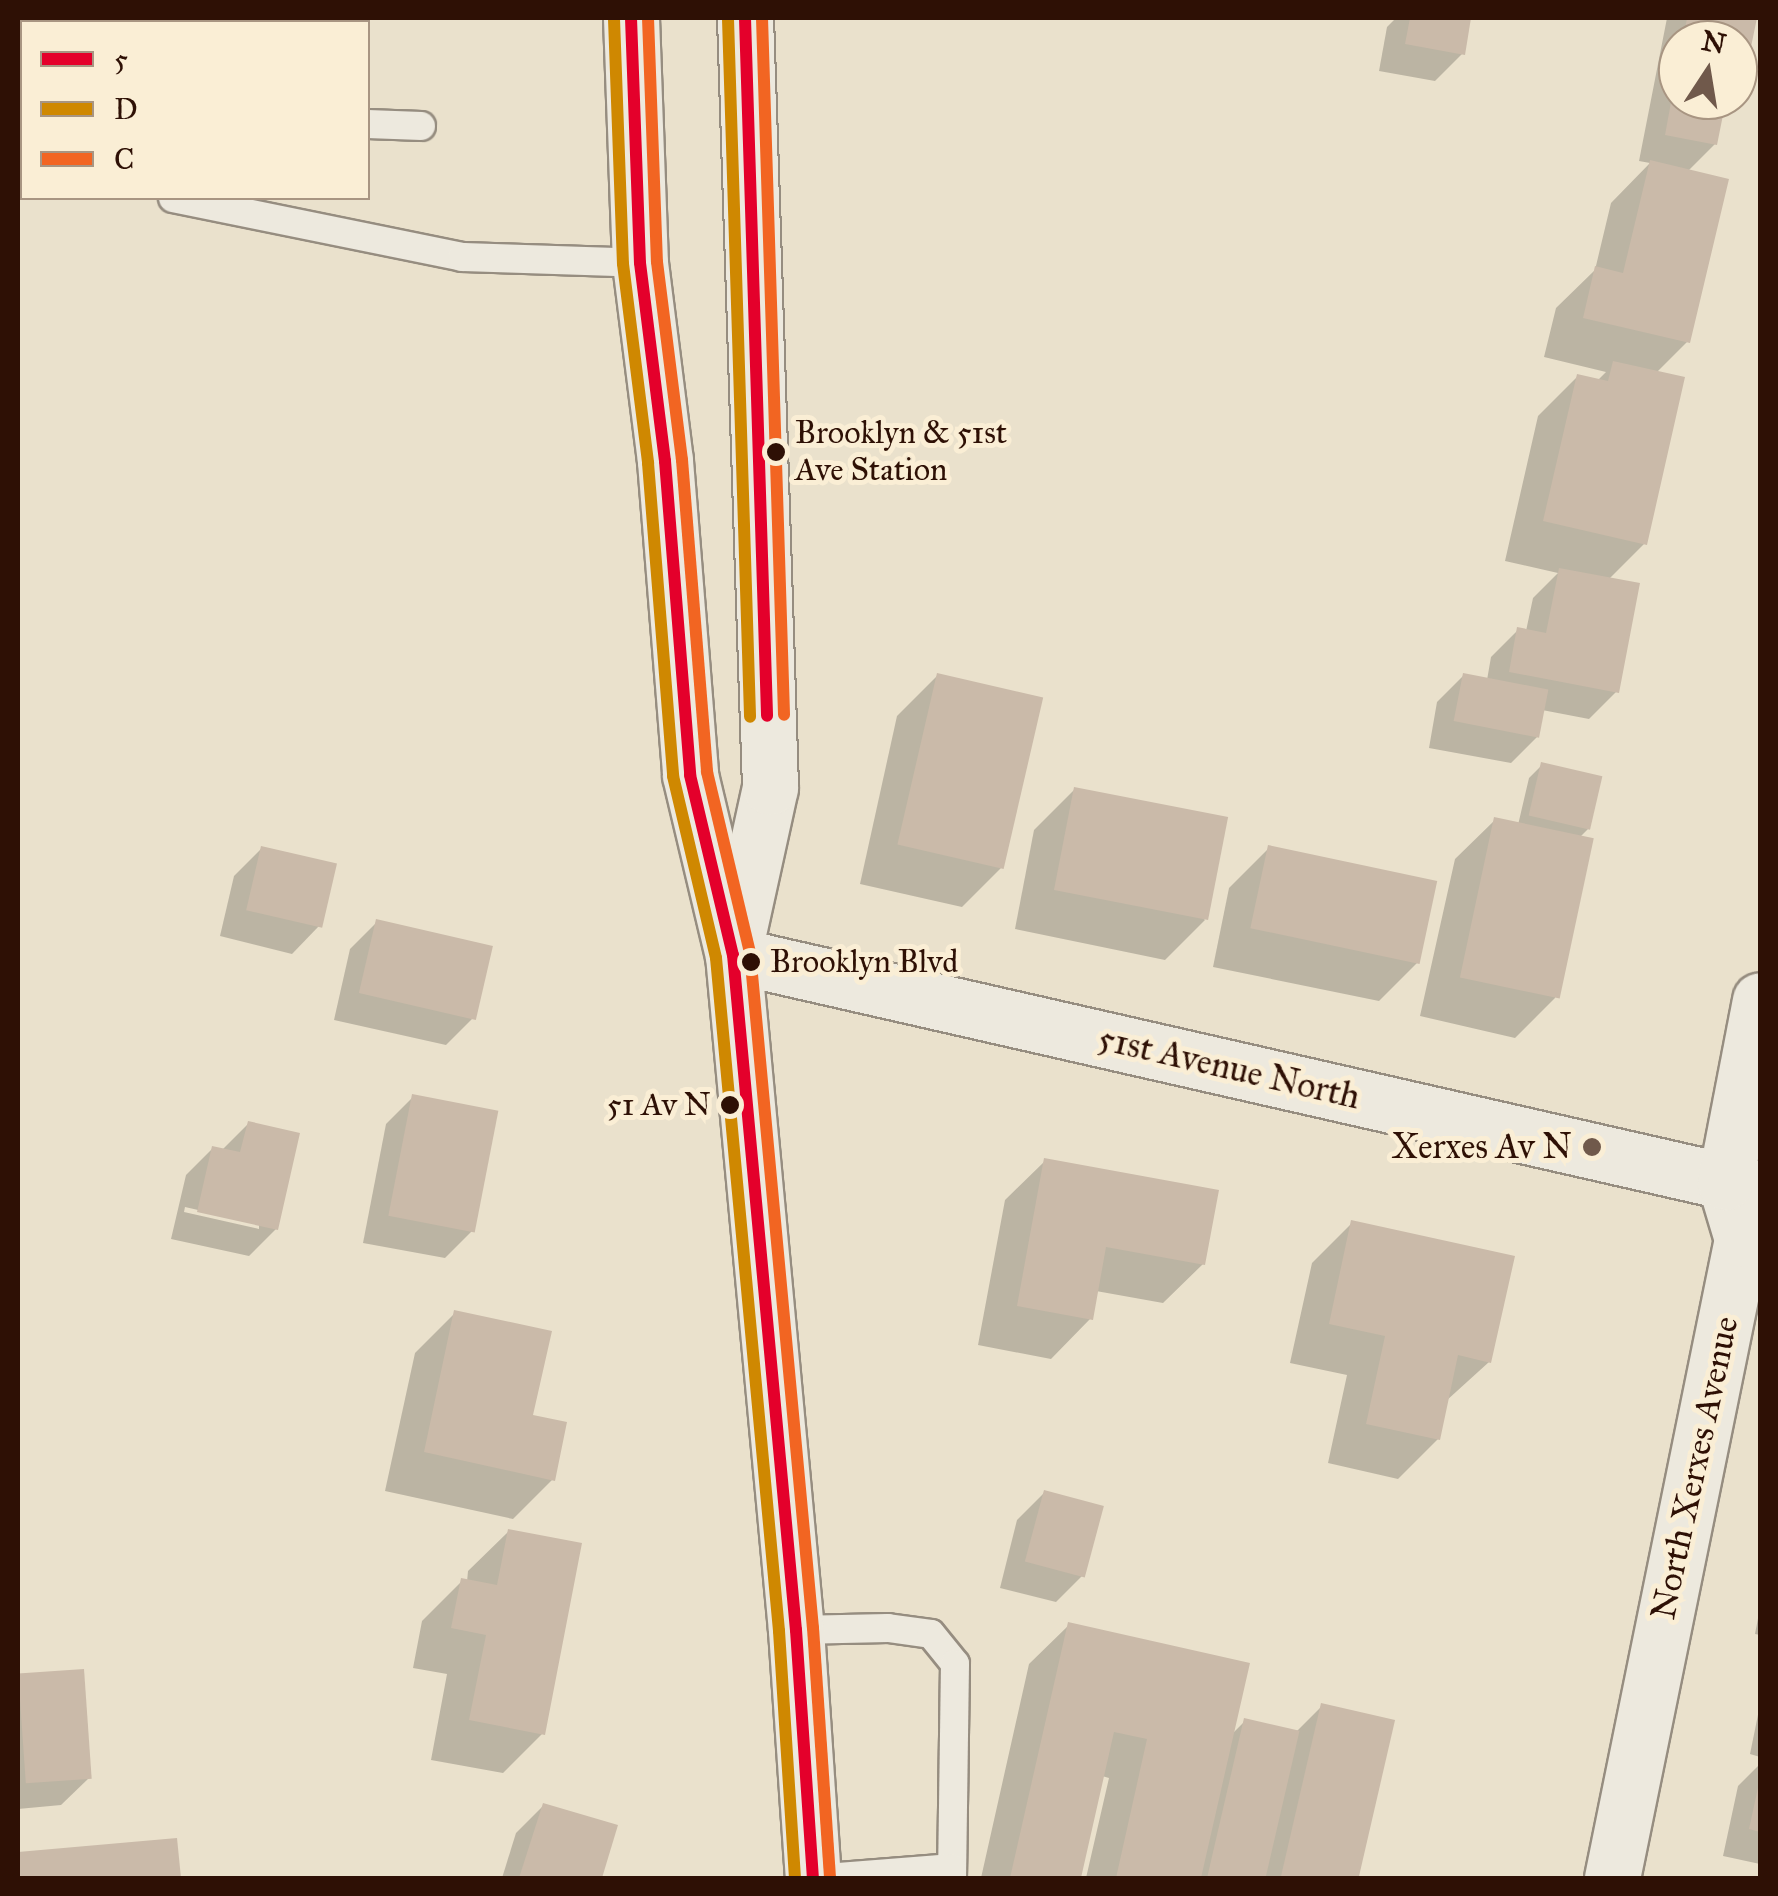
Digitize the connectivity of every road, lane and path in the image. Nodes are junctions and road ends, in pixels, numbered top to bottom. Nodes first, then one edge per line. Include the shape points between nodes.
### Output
1 (631, 18) edge
2 (745, 18) edge
3 (370, 124) edge
4 (421, 126) dead end
5 (182, 200) edge
6 (640, 263) junction
7 (733, 955) junction
8 (1760, 1000) edge
9 (1743, 1185) edge
10 (796, 1630) junction
11 (952, 1874) edge
12 (813, 1878) edge
13 (824, 1878) edge
14 (1612, 1878) edge

1 - 6 main road
2 - 7 main road via 770,787
3 - 4 lane
5 - 6 lane via 462,256
6 - 7 main road via 665,462 690,775
7 - 9 main road, 51st Avenue North
7 - 10 main road
8 - 9 main road, North Xerxes Avenue
9 - 14 main road, North Xerxes Avenue via 1742,1240
10 - 11 lane via 930,1634 954,1664
10 - 12 main road
11 - 13 lane

